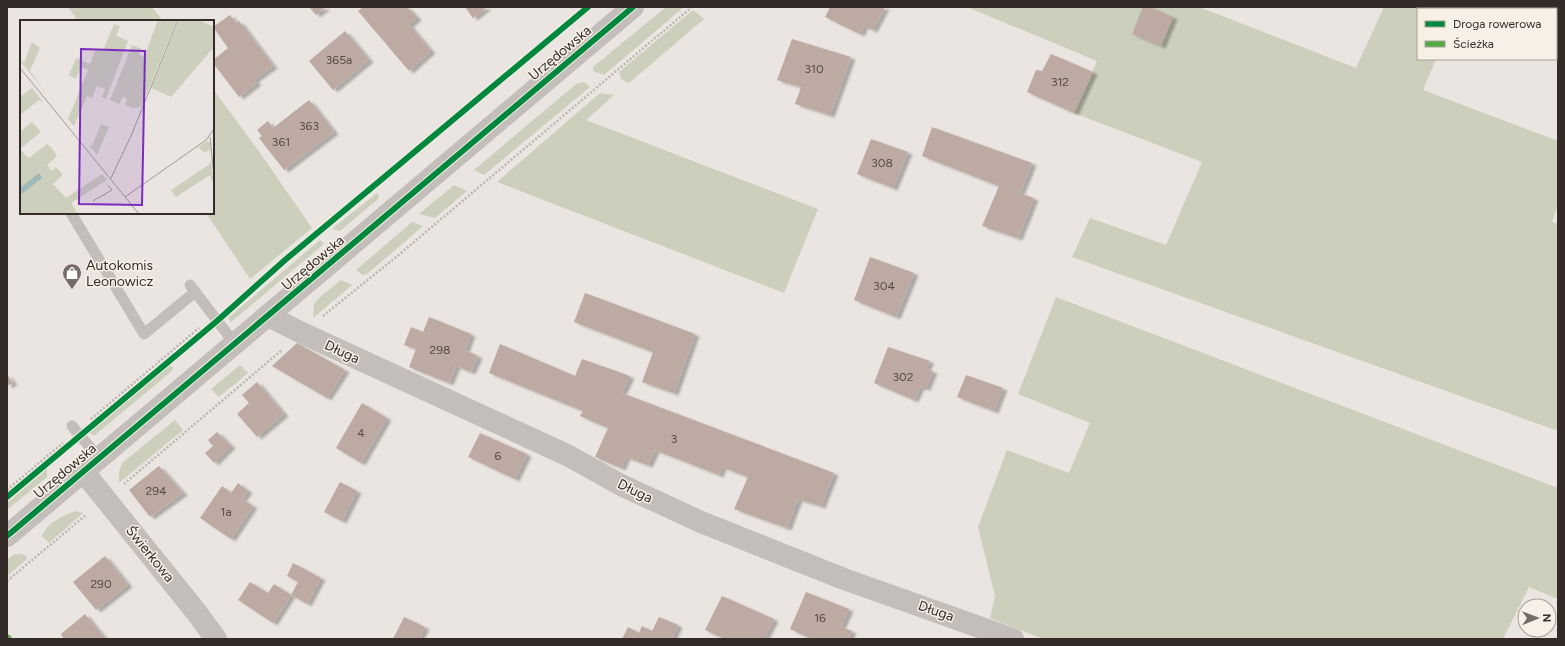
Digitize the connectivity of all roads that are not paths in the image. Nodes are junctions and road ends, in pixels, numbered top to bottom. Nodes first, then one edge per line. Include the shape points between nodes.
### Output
1 (633, 7) edge
2 (72, 214) edge
3 (268, 316) junction
4 (235, 344) junction
5 (76, 431) road end
6 (91, 465) junction
7 (7, 536) edge
8 (216, 639) edge
9 (1013, 639) edge

1 - 3 street, Urzędowska
2 - 4 lane via 144,334 192,288
3 - 4 street, Urzędowska
3 - 9 street, Długa via 567,455 621,485 702,522 844,579
4 - 6 street, Urzędowska
5 - 6 lane
6 - 7 street, Urzędowska
6 - 8 street, Świerkowa via 106,499

